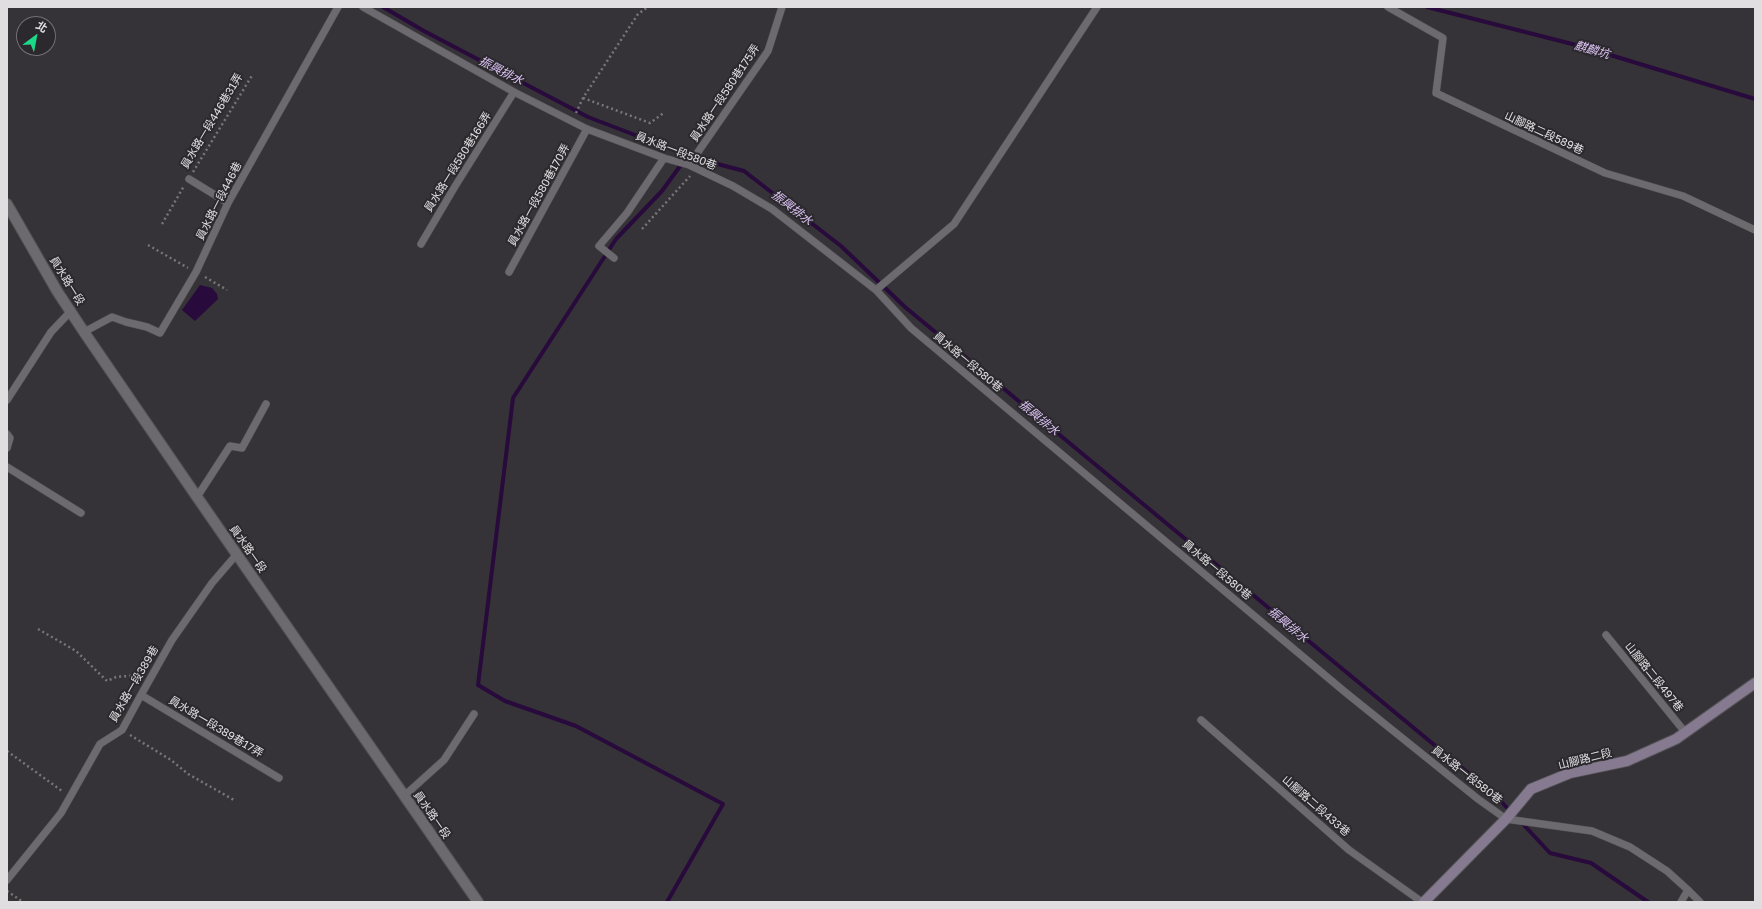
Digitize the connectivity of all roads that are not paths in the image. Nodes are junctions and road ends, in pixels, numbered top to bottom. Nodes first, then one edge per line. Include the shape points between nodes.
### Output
1 (338, 7) edge
2 (363, 7) edge
3 (782, 7) edge
4 (1097, 7) edge
5 (1388, 7) edge
6 (514, 92) junction
7 (588, 129) junction
8 (664, 158) junction
9 (689, 165) junction
10 (189, 179) road end
11 (228, 203) junction
12 (7, 204) edge
13 (1755, 230) edge
14 (421, 244) dead end
15 (614, 258) dead end
16 (509, 272) dead end
17 (876, 290) junction
18 (71, 311) junction
19 (84, 332) junction
20 (7, 400) edge
21 (266, 404) dead end
22 (7, 434) edge
23 (7, 448) edge
24 (7, 467) edge
25 (197, 497) junction
26 (81, 513) dead end
27 (237, 554) junction
28 (1606, 635) dead end
29 (1755, 682) edge
30 (141, 695) junction
31 (474, 714) dead end
32 (1201, 720) dead end
33 (1685, 732) junction
34 (279, 778) dead end
35 (404, 796) junction
36 (1506, 819) junction
37 (7, 880) edge
38 (1688, 890) junction
39 (478, 902) edge
40 (1423, 902) edge
41 (1681, 902) edge
42 (1700, 902) edge

1 - 11 lane, 員水路一段446巷
2 - 6 lane, 員水路一段580巷
3 - 9 lane, 員水路一段580巷175弄 via 768,51
4 - 17 lane via 954,224
5 - 13 lane, 山腳路二段589巷 via 1443,38 1436,93 1605,174 1683,196
6 - 7 lane, 員水路一段580巷
6 - 14 lane, 員水路一段580巷166弄
7 - 8 lane, 員水路一段580巷
7 - 16 lane, 員水路一段580巷170弄
8 - 9 lane, 員水路一段580巷
8 - 15 lane via 628,213 599,246
9 - 17 lane, 員水路一段580巷 via 733,186 772,209
10 - 11 lane, 員水路一段446巷31弄
11 - 19 lane, 員水路一段446巷 via 196,272 160,333 112,317
12 - 18 street, 員水路一段
17 - 36 lane, 員水路一段580巷 via 911,328 1345,692
18 - 19 street, 員水路一段
18 - 20 lane via 51,332
19 - 25 street, 員水路一段
21 - 25 lane via 242,448 230,446
22 - 23 lane via 10,438
24 - 26 lane
25 - 27 street, 員水路一段
27 - 30 lane, 員水路一段389巷 via 212,583 172,640
27 - 35 street, 員水路一段
28 - 33 lane, 山腳路二段497巷
29 - 33 main road, 山腳路二段
30 - 34 lane, 員水路一段389巷17弄
30 - 37 lane, 員水路一段389巷 via 122,730 100,744 61,813
31 - 35 lane via 444,760
32 - 40 lane, 山腳路二段433巷 via 1349,850
33 - 36 main road, 山腳路二段 via 1627,761 1570,773 1531,789
35 - 39 street, 員水路一段
36 - 38 lane via 1592,831 1630,847 1667,871
36 - 40 main road, 山腳路二段
38 - 41 lane
38 - 42 lane

